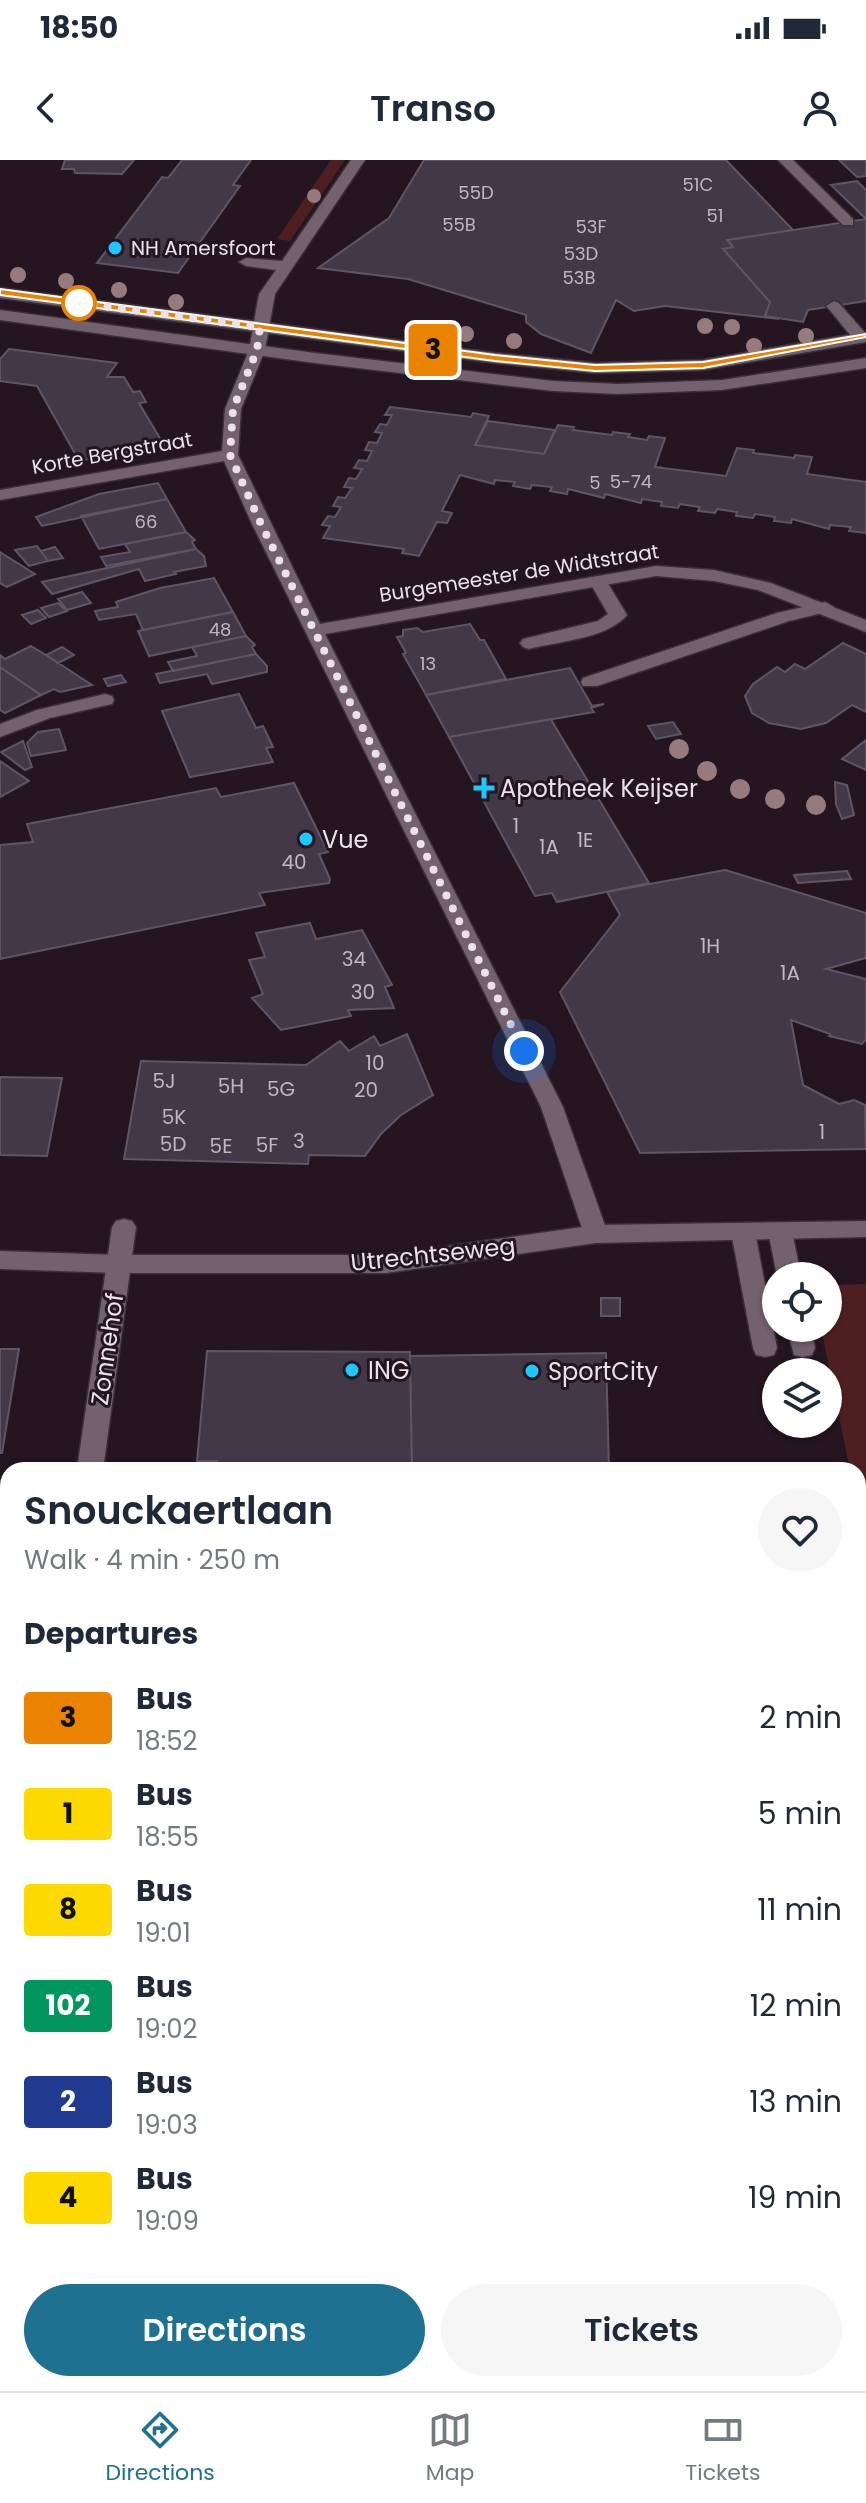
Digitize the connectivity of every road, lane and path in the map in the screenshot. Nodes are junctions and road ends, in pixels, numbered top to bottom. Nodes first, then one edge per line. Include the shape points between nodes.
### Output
1 (358, 160) edge
2 (785, 160) edge
3 (848, 222) dead end
4 (246, 262) dead end
5 (285, 266) junction
6 (0, 293) edge
7 (834, 306) dead end
8 (0, 315) edge
9 (260, 327) junction
10 (863, 338) edge
11 (257, 350) junction
12 (866, 363) edge
13 (230, 455) junction
14 (0, 495) edge
15 (598, 581) junction
16 (825, 607) junction
17 (866, 627) edge
18 (314, 630) junction
19 (529, 643) dead end
20 (590, 682) dead end
21 (105, 700) dead end
22 (0, 731) edge
23 (124, 1227) dead end
24 (866, 1229) edge
25 (780, 1231) junction
26 (743, 1232) junction
27 (596, 1234) junction
28 (0, 1260) edge
29 (786, 1262) edge
30 (118, 1264) junction
31 (765, 1348) dead end
32 (91, 1462) edge

1 - 5 street
2 - 3 street
4 - 5 street
5 - 9 street via 266,299
6 - 9 street
7 - 10 street
8 - 11 street
9 - 10 street via 595,368 703,365
9 - 11 street
11 - 12 street via 521,384 618,389 722,385
11 - 13 street via 233,409
13 - 14 street, Korte Bergstraat
13 - 18 street
15 - 16 street, Burgemeester de Widtstraat via 694,571 760,583
15 - 18 street, Burgemeester de Widtstraat
15 - 19 street via 618,615 604,625
16 - 17 street, Burgemeester de Widtstraat
16 - 20 street
18 - 27 street via 552,1107
21 - 22 street
23 - 30 street, Zonnehof
24 - 25 street, Utrechtseweg
25 - 26 street, Utrechtseweg
25 - 29 street
26 - 27 street, Utrechtseweg
26 - 31 street
27 - 30 street, Utrechtseweg via 386,1264
28 - 30 street, Utrechtseweg
30 - 32 street, Zonnehof

